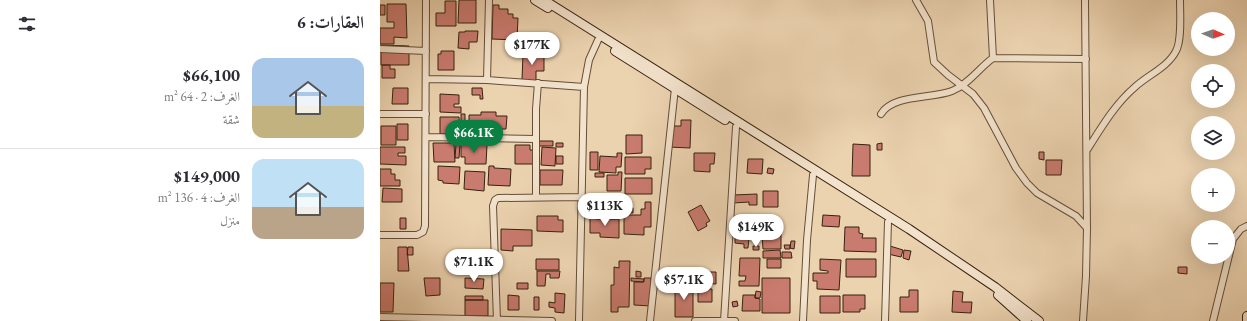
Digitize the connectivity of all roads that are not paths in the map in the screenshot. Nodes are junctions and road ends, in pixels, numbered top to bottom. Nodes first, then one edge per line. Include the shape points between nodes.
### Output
1 (426, 0) edge
2 (489, 0) edge
3 (535, 0) edge
4 (544, 0) edge
5 (916, 0) edge
6 (990, 0) edge
7 (1085, 0) edge
8 (1180, 0) edge
9 (598, 40) junction
10 (380, 49) edge
11 (426, 51) junction
12 (993, 58) junction
13 (1086, 59) junction
14 (646, 67) junction
15 (426, 79) junction
16 (487, 80) junction
17 (538, 83) junction
18 (963, 85) junction
19 (584, 87) junction
20 (675, 88) junction
21 (380, 114) edge
22 (426, 114) junction
23 (881, 114) dead end
24 (736, 127) junction
25 (426, 137) junction
26 (535, 139) junction
27 (1087, 150) junction
28 (813, 175) junction
29 (536, 197) junction
30 (582, 197) junction
31 (888, 222) junction
32 (1247, 226) edge
33 (1087, 228) junction
34 (380, 235) edge
35 (1247, 316) edge
36 (380, 317) edge
37 (1036, 320) edge
38 (497, 321) edge
39 (552, 321) edge
40 (579, 321) edge
41 (650, 321) edge
42 (695, 321) edge
43 (724, 321) edge
44 (735, 321) edge
45 (803, 321) edge
46 (885, 321) edge
47 (1028, 321) edge
48 (1082, 321) edge
49 (1213, 321) edge
50 (1247, 321) edge

1 - 11 street
2 - 16 street
3 - 9 street
4 - 14 street
5 - 18 street via 928,21 934,62
6 - 12 street
7 - 13 street
8 - 27 street via 1177,51 1169,61 1134,87 1117,105
9 - 14 street
9 - 19 street via 589,60
10 - 11 street
11 - 15 street
12 - 13 street
12 - 18 street
13 - 27 street
14 - 20 street
14 - 37 street via 910,229 996,287
15 - 16 street
15 - 22 street
16 - 17 street
17 - 19 street
17 - 26 street
18 - 23 street via 940,94 894,102
18 - 33 street via 984,108 1026,183 1037,193 1076,216
19 - 30 street
20 - 24 street
20 - 41 street
21 - 22 street
22 - 25 street
24 - 28 street
24 - 43 street
25 - 26 street
25 - 34 street via 423,232 417,235
26 - 29 street
27 - 33 street
28 - 31 street
28 - 45 street
29 - 30 street
29 - 38 street via 498,198 493,206
30 - 40 street
31 - 46 street
31 - 47 street via 994,292
32 - 49 street via 1233,239
33 - 48 street
35 - 50 street
36 - 38 street
38 - 39 street
42 - 43 street
43 - 44 street

